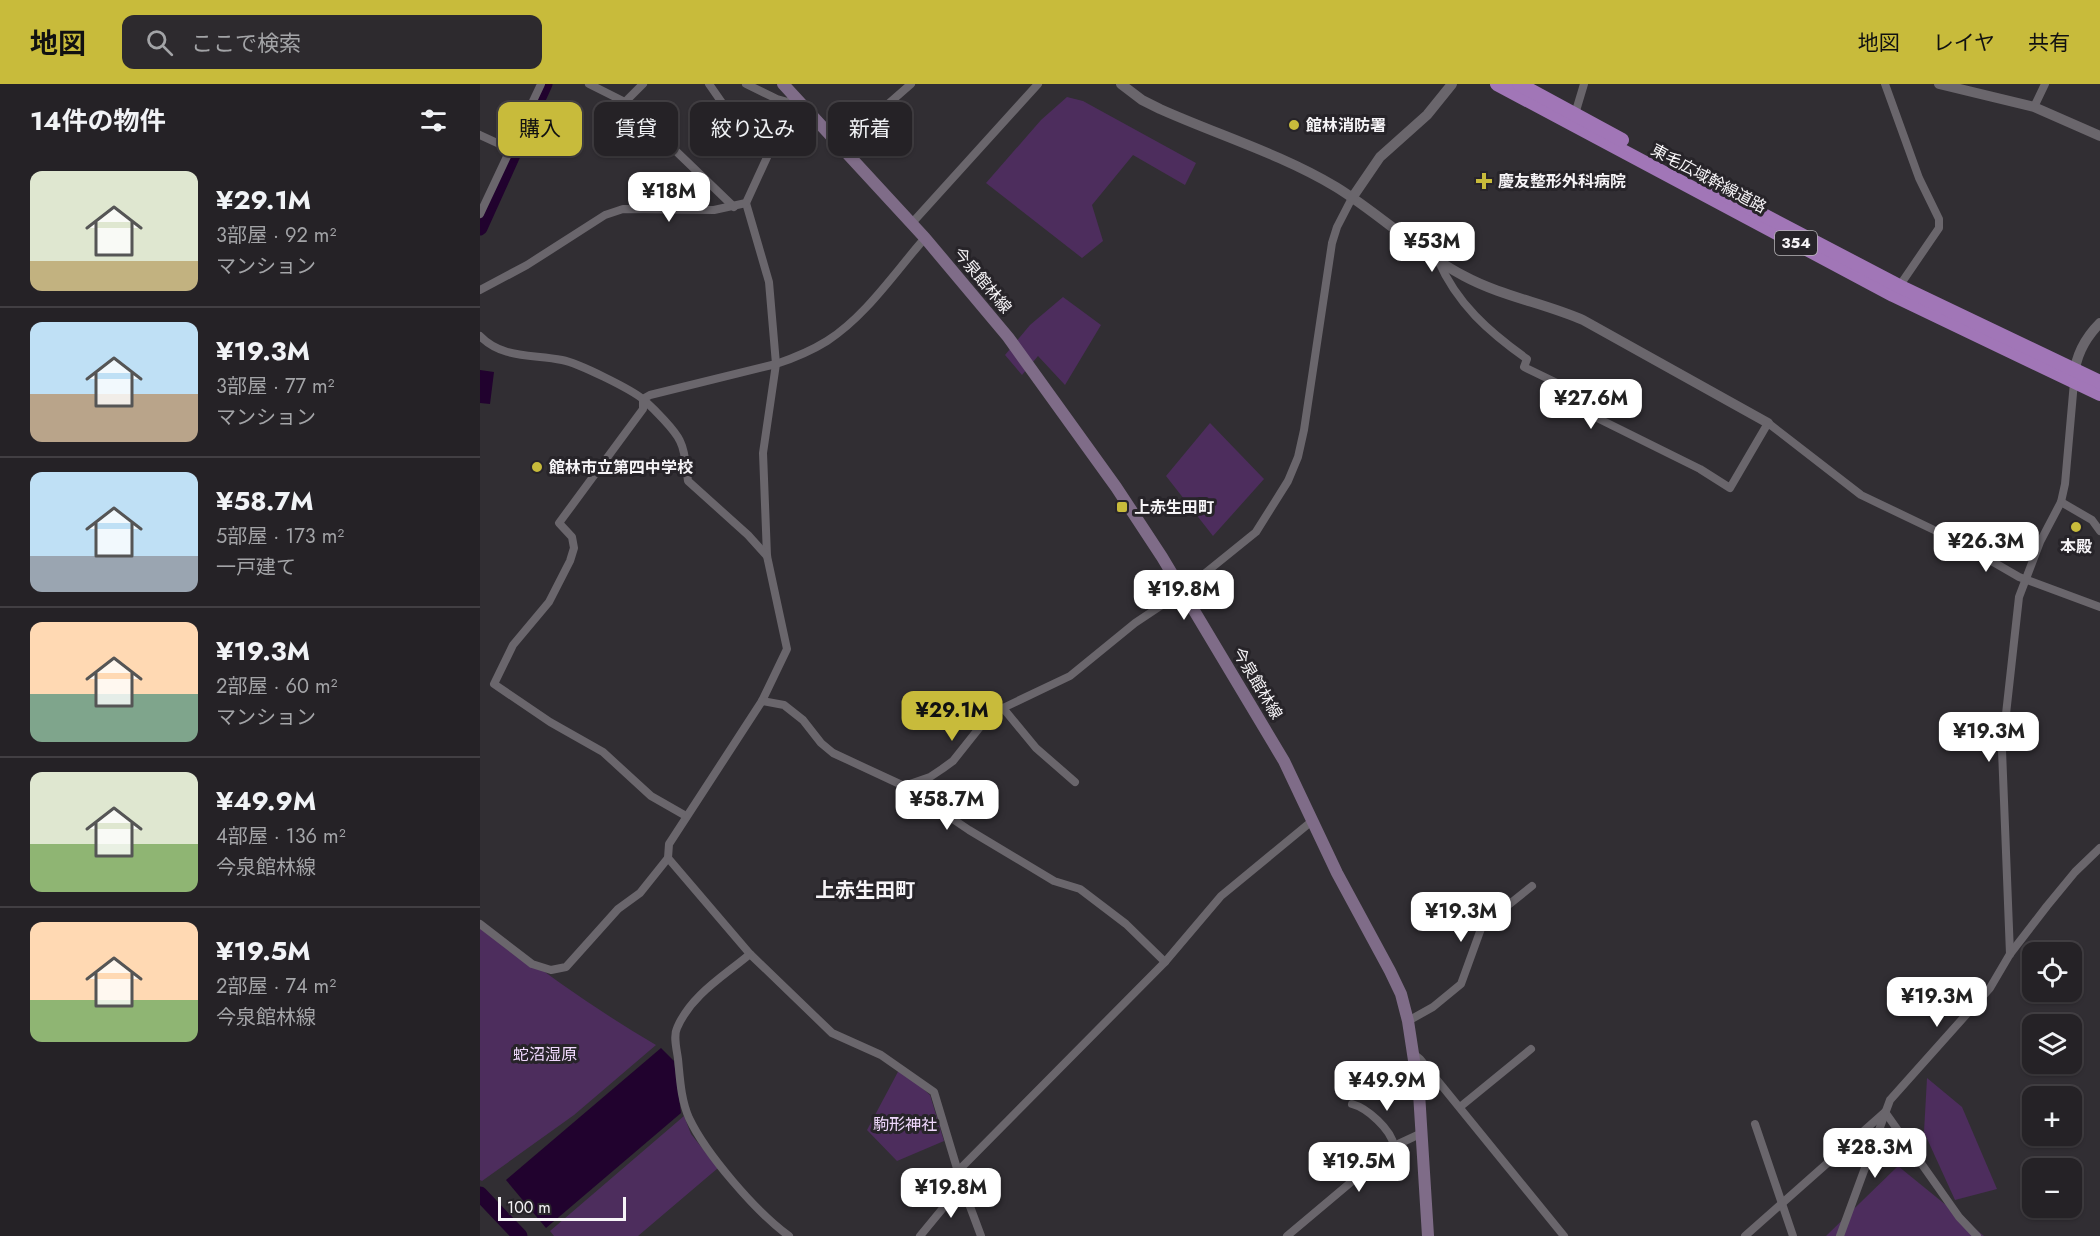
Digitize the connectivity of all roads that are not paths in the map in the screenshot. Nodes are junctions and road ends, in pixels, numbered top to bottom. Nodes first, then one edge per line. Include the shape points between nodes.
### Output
1 (541, 84) edge
2 (588, 84) edge
3 (643, 84) edge
4 (709, 84) edge
5 (746, 84) edge
6 (783, 84) edge
7 (911, 84) edge
8 (1038, 84) edge
9 (1121, 84) edge
10 (1452, 84) edge
11 (1497, 84) edge
12 (1519, 84) edge
13 (1584, 84) edge
14 (1885, 84) edge
15 (1939, 84) edge
16 (2045, 84) edge
17 (797, 100) junction
18 (533, 102) edge
19 (625, 102) joint
20 (722, 102) edge
21 (890, 102) edge
22 (2034, 107) junction
23 (1575, 114) junction
24 (828, 133) edge
25 (480, 135) edge
26 (2100, 136) edge
27 (498, 144) edge
28 (678, 153) edge
29 (507, 156) edge
30 (768, 156) edge
31 (849, 156) edge
32 (1352, 198) junction
33 (746, 203) junction
34 (734, 207) junction
35 (481, 208) edge
36 (912, 223) junction
37 (925, 238) junction
38 (1438, 260) junction
39 (480, 290) edge
40 (1896, 290) junction
41 (2100, 323) edge
42 (480, 336) edge
43 (776, 364) junction
44 (2074, 377) junction
45 (2100, 382) edge
46 (2100, 394) edge
47 (643, 399) junction
48 (1768, 423) junction
49 (2061, 502) junction
50 (2100, 531) edge
51 (767, 556) junction
52 (2025, 578) junction
53 (1183, 591) junction
54 (2100, 607) edge
55 (762, 701) junction
56 (1003, 708) junction
57 (1075, 782) dead end
58 (904, 786) junction
59 (686, 816) junction
60 (1312, 821) junction
61 (2100, 848) edge
62 (668, 858) junction
63 (1532, 886) dead end
64 (480, 924) edge
65 (750, 954) junction
66 (2010, 954) junction
67 (1165, 962) junction
68 (1407, 1021) junction
69 (1531, 1048) dead end
70 (1413, 1054) junction
71 (1352, 1104) dead end
72 (1460, 1107) junction
73 (1885, 1112) junction
74 (1755, 1124) dead end
75 (1422, 1133) junction
76 (1394, 1146) junction
77 (958, 1171) junction
78 (962, 1185) junction
79 (1783, 1204) junction
80 (789, 1236) edge
81 (920, 1236) edge
82 (981, 1236) edge
83 (1287, 1236) edge
84 (1428, 1236) edge
85 (1564, 1236) edge
86 (1745, 1236) edge
87 (1793, 1236) edge
88 (1840, 1236) edge
89 (1977, 1236) edge

1 - 18 street
2 - 19 street
3 - 19 street
4 - 20 street
5 - 17 street via 777,99
6 - 17 main road, 今泉館林線
7 - 21 street
8 - 36 street
9 - 32 street via 1160,110 1291,164
10 - 32 street via 1427,115 1380,157
11 - 40 highway, 東毛広域幹線道路 / 354
12 - 23 highway, 東毛広域幹線道路 / 354
13 - 23 street
14 - 40 street via 1919,178 1939,219 1939,228
15 - 22 street
16 - 22 street
17 - 24 main road, 今泉館林線
22 - 26 street
23 - 40 highway, 東毛広域幹線道路 / 354
25 - 27 street
28 - 34 street
29 - 35 street
30 - 33 street
31 - 36 main road, 今泉館林線
32 - 38 street
32 - 53 street via 1332,243 1304,430 1288,481 1256,532
33 - 34 street
33 - 43 street via 769,282
34 - 39 street via 623,209 605,214 527,265
36 - 37 main road, 今泉館林線
37 - 43 street via 870,303 828,341
37 - 53 main road, 今泉館林線 via 1008,337 1116,487
38 - 48 street via 1478,283 1584,320
38 - 48 street via 1452,288 1491,333 1527,359 1524,367 1586,397 1582,411 1701,469 1730,488
40 - 44 highway, 東毛広域幹線道路 / 354
41 - 44 street via 2080,349
42 - 47 street via 495,348 512,354 564,360
43 - 47 street
43 - 51 street via 763,453
44 - 45 highway, 東毛広域幹線道路 / 354
44 - 46 highway, 東毛広域幹線道路 / 354
44 - 49 street via 2066,484
47 - 51 street via 679,438 688,481
47 - 59 street via 643,410 559,523 572,537 570,561 549,602 513,645 494,684 549,722 603,752 651,796
48 - 52 street via 1861,495
49 - 50 street via 2092,520
49 - 52 street
51 - 55 street via 787,649
52 - 54 street
52 - 66 street via 2019,597 2002,750
53 - 56 street via 1135,623 1070,676
53 - 60 main road, 今泉館林線 via 1284,761
55 - 58 street via 784,705 833,753
55 - 59 street
56 - 57 street via 1036,748
56 - 58 street via 980,727 953,761 930,777
58 - 67 street via 1054,881 1080,889 1126,924
59 - 62 street via 669,844
60 - 67 street via 1221,896
60 - 68 main road, 今泉館林線 via 1401,994
61 - 66 street via 2074,872
62 - 64 street via 640,893 618,909 566,967 551,970 532,964
62 - 65 street
63 - 68 street via 1482,926 1461,984 1433,1007
65 - 77 street via 832,1033 881,1055 934,1092
65 - 80 street via 697,997 676,1029 684,1104 705,1145 724,1170 757,1208
66 - 73 street via 1990,988 1890,1100
67 - 77 street
68 - 70 main road, 今泉館林線
69 - 72 street
70 - 72 street
70 - 75 main road, 今泉館林線
71 - 76 street via 1371,1113
72 - 85 street
73 - 79 street
73 - 88 street
73 - 89 street
74 - 79 street
75 - 76 street
75 - 84 main road, 今泉館林線
76 - 83 street
77 - 78 street
78 - 81 street
78 - 82 street
79 - 86 street
79 - 87 street

